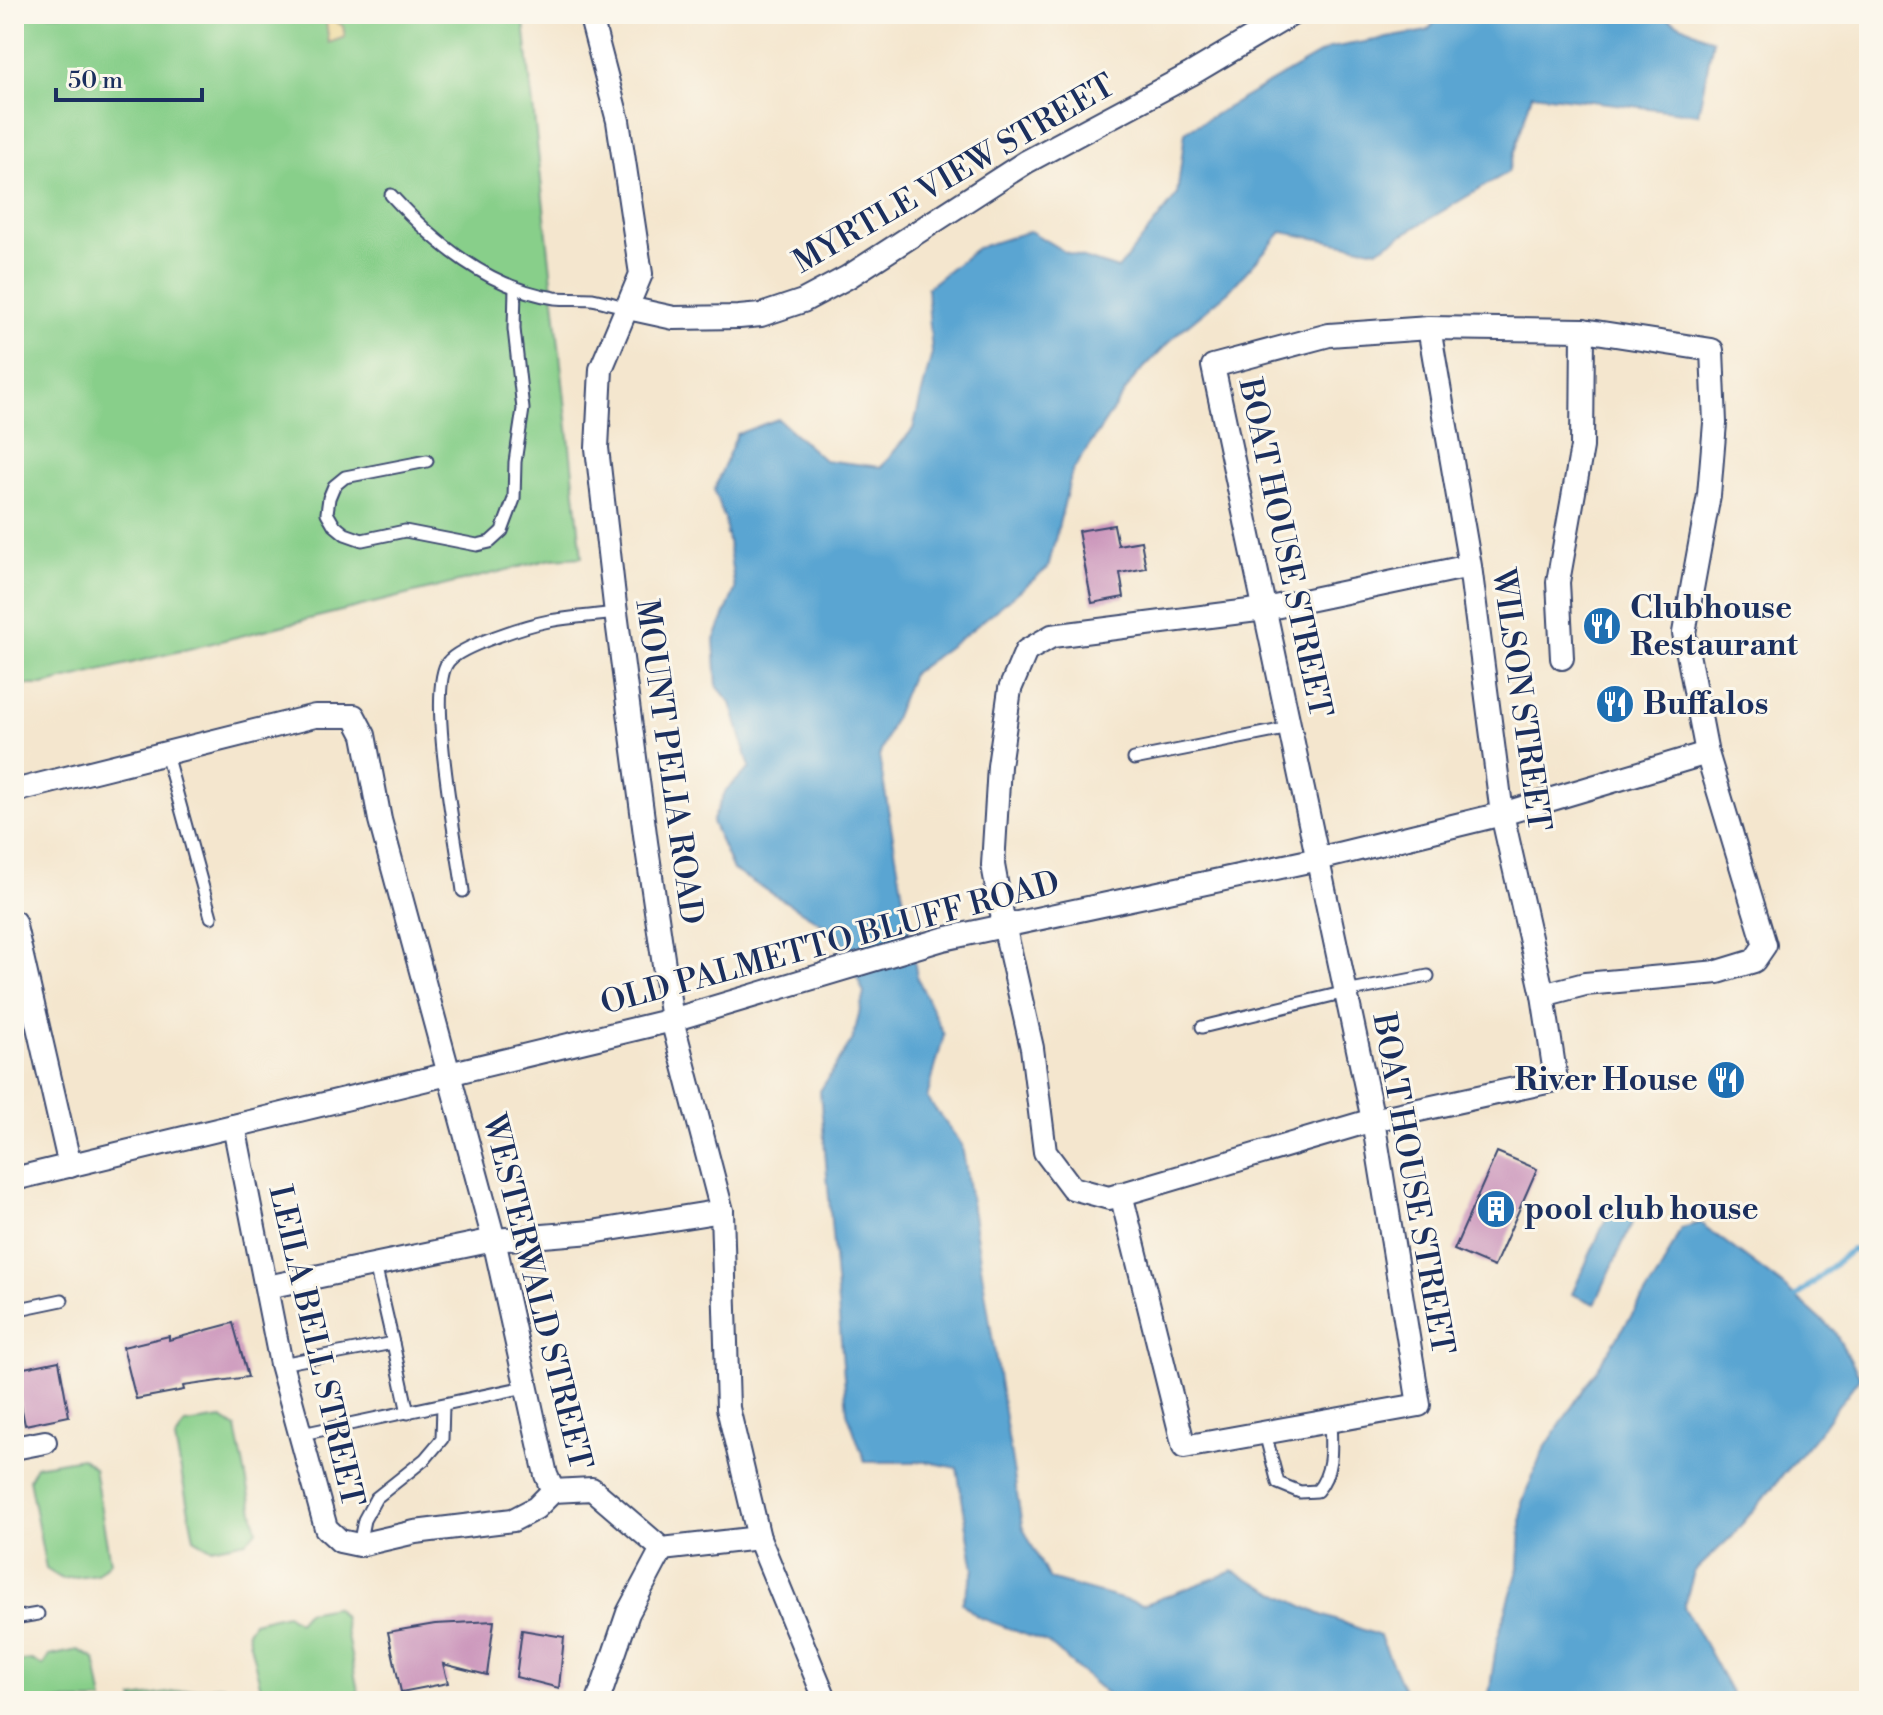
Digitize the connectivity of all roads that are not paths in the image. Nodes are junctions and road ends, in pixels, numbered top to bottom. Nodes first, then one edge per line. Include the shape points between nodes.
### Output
1 (590, 14) edge
2 (1292, 14) edge
3 (391, 195) dead end
4 (515, 288) junction
5 (628, 308) junction
6 (1429, 328) junction
7 (1583, 330) junction
8 (427, 461) dead end
9 (1470, 566) junction
10 (1265, 609) junction
11 (616, 613) junction
12 (1562, 658) dead end
13 (1290, 728) junction
14 (1707, 753) junction
15 (166, 754) junction
16 (1134, 759) dead end
17 (14, 791) edge
18 (1502, 814) junction
19 (1318, 859) junction
20 (463, 891) dead end
21 (211, 917) dead end
22 (14, 922) edge
23 (1004, 925) junction
24 (1428, 976) dead end
25 (1346, 992) junction
26 (1543, 995) junction
27 (672, 1020) junction
28 (1202, 1027) dead end
29 (448, 1074) junction
30 (1373, 1120) junction
31 (234, 1126) junction
32 (70, 1166) junction
33 (14, 1179) edge
34 (1121, 1194) junction
35 (722, 1211) junction
36 (494, 1240) junction
37 (375, 1265) junction
38 (267, 1287) junction
39 (62, 1300) dead end
40 (14, 1310) edge
41 (393, 1343) junction
42 (281, 1364) junction
43 (525, 1387) junction
44 (443, 1405) junction
45 (408, 1413) junction
46 (1330, 1421) junction
47 (1265, 1433) junction
48 (302, 1434) junction
49 (45, 1442) dead end
50 (14, 1448) edge
51 (553, 1491) junction
52 (759, 1538) junction
53 (359, 1545) junction
54 (662, 1549) junction
55 (38, 1614) dead end
56 (14, 1618) edge
57 (598, 1701) edge
58 (826, 1701) edge

1 - 5 street, MOUNT PELIA ROAD via 618,121 641,274
2 - 5 street, MYRTLE VIEW STREET via 1026,162 803,301 739,317 674,318
3 - 4 lane via 454,256
4 - 5 lane
4 - 8 lane via 523,409 514,499 502,531 477,545 405,531 362,540 334,525 327,513 329,498 345,477
5 - 11 street, MOUNT PELIA ROAD via 601,369 597,448
6 - 7 street, BOAT HOUSE STREET
6 - 9 street, WILSON STREET
6 - 10 street, BOAT HOUSE STREET via 1329,335 1213,366
7 - 12 street via 1582,447 1558,582
7 - 14 street, BOAT HOUSE STREET via 1712,350 1715,423 1709,495 1684,633
9 - 10 street
9 - 18 street, WILSON STREET
10 - 13 street, BOAT HOUSE STREET
10 - 23 street via 1052,636 1026,651 1010,689 999,766 993,865
11 - 20 lane via 547,622 461,650 446,664 441,740
11 - 27 street, MOUNT PELIA ROAD
13 - 16 lane
13 - 19 street, BOAT HOUSE STREET
14 - 18 street, OLD PALMETTO BLUFF ROAD
14 - 26 street via 1765,945 1754,961 1718,972 1585,984
15 - 17 street
15 - 21 lane
15 - 29 street, WESTERWALD STREET via 315,716 354,716 364,735 380,820
18 - 19 street, OLD PALMETTO BLUFF ROAD
18 - 26 street, WILSON STREET
19 - 23 street, OLD PALMETTO BLUFF ROAD
19 - 25 street, BOAT HOUSE STREET
22 - 32 street
23 - 27 street, OLD PALMETTO BLUFF ROAD
23 - 34 street via 1032,1048 1045,1152 1072,1188 1109,1198
24 - 25 lane
25 - 28 lane
25 - 30 street, BOAT HOUSE STREET
26 - 30 street, WILSON STREET via 1556,1080
27 - 29 street, OLD PALMETTO BLUFF ROAD
27 - 35 street, MOUNT PELIA ROAD
29 - 31 street, OLD PALMETTO BLUFF ROAD
29 - 36 street, WESTERWALD STREET
30 - 34 street
30 - 46 street, BOAT HOUSE STREET via 1419,1405
31 - 32 street, OLD PALMETTO BLUFF ROAD
31 - 38 street, LEILA BELL STREET
32 - 33 street, OLD PALMETTO BLUFF ROAD
34 - 47 street via 1184,1447
35 - 36 street via 592,1232
35 - 52 street, MOUNT PELIA ROAD via 728,1408
36 - 37 street
36 - 43 street, WESTERWALD STREET
37 - 38 street
37 - 41 lane
38 - 42 street, LEILA BELL STREET
39 - 40 lane
41 - 42 lane
41 - 45 lane
42 - 48 street, LEILA BELL STREET
43 - 44 lane
43 - 51 street, WESTERWALD STREET
44 - 45 lane
44 - 53 lane via 437,1448 376,1498
45 - 48 lane
46 - 47 street
46 - 47 lane via 1329,1468 1317,1491 1300,1492 1278,1483
48 - 53 street, LEILA BELL STREET via 326,1528 340,1541
49 - 50 street
51 - 53 street, LEILA BELL STREET via 513,1520
51 - 54 street, WESTERWALD STREET via 592,1489
52 - 54 street
52 - 58 street, MOUNT PELIA ROAD
54 - 57 street via 628,1613
55 - 56 lane

